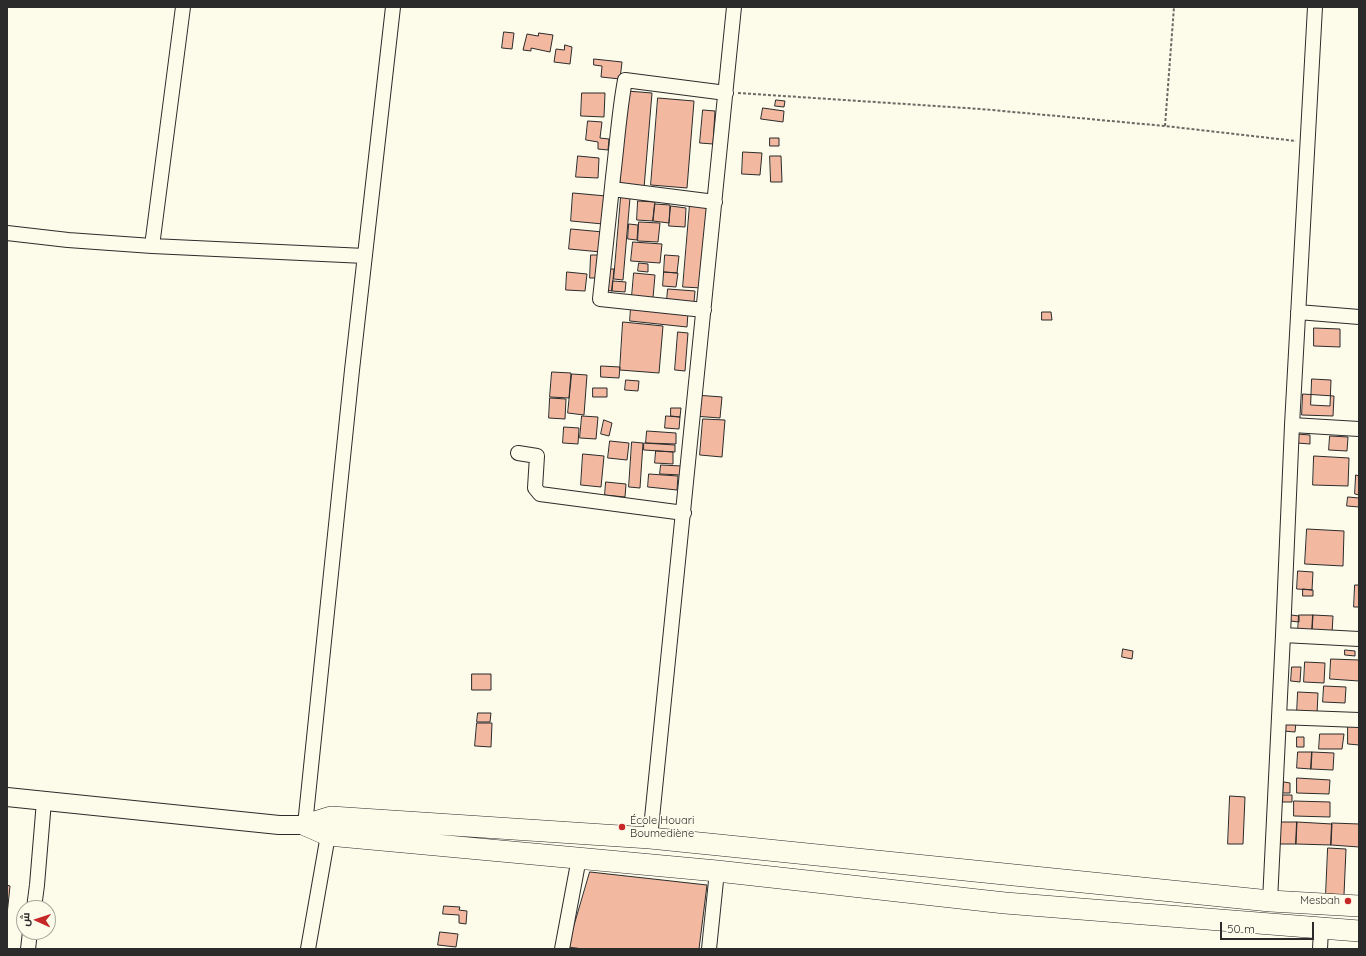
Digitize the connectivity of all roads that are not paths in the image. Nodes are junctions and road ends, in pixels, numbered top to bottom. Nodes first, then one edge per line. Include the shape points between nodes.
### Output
1 (183, 7) edge
2 (393, 7) edge
3 (734, 7) edge
4 (1315, 7) edge
5 (726, 93) junction
6 (612, 189) junction
7 (715, 202) junction
8 (7, 233) edge
9 (152, 246) junction
10 (365, 256) junction
11 (704, 310) junction
12 (1298, 312) junction
13 (1359, 317) edge
14 (1292, 425) junction
15 (1359, 429) edge
16 (518, 453) dead end
17 (684, 513) junction
18 (1283, 636) junction
19 (1359, 640) edge
20 (1279, 717) junction
21 (1359, 720) edge
22 (7, 797) edge
23 (44, 801) junction
24 (305, 825) junction
25 (328, 835) junction
26 (650, 838) junction
27 (579, 858) junction
28 (717, 871) junction
29 (35, 900) edge
30 (1270, 901) junction
31 (1359, 906) edge
32 (1359, 932) edge
33 (1320, 939) edge
34 (308, 949) edge
35 (562, 949) edge
36 (709, 949) edge

1 - 9 street
2 - 10 street
3 - 5 street
4 - 12 street
5 - 6 street via 625,80
5 - 7 street
6 - 7 street
6 - 11 street via 600,299
7 - 11 street
8 - 9 street
9 - 10 street
10 - 24 street
11 - 17 street
12 - 13 street
12 - 14 street
14 - 15 street
14 - 18 street
16 - 17 street via 537,456 534,488 540,494
17 - 26 street
18 - 19 street
18 - 20 street
20 - 21 street
20 - 30 street
22 - 23 main road
23 - 24 main road via 279,825
23 - 29 street
24 - 25 highway
24 - 26 highway via 331,817
25 - 27 highway
25 - 34 street
26 - 30 highway
27 - 28 highway
27 - 35 street
28 - 33 highway
28 - 36 street
30 - 31 highway
32 - 33 highway

